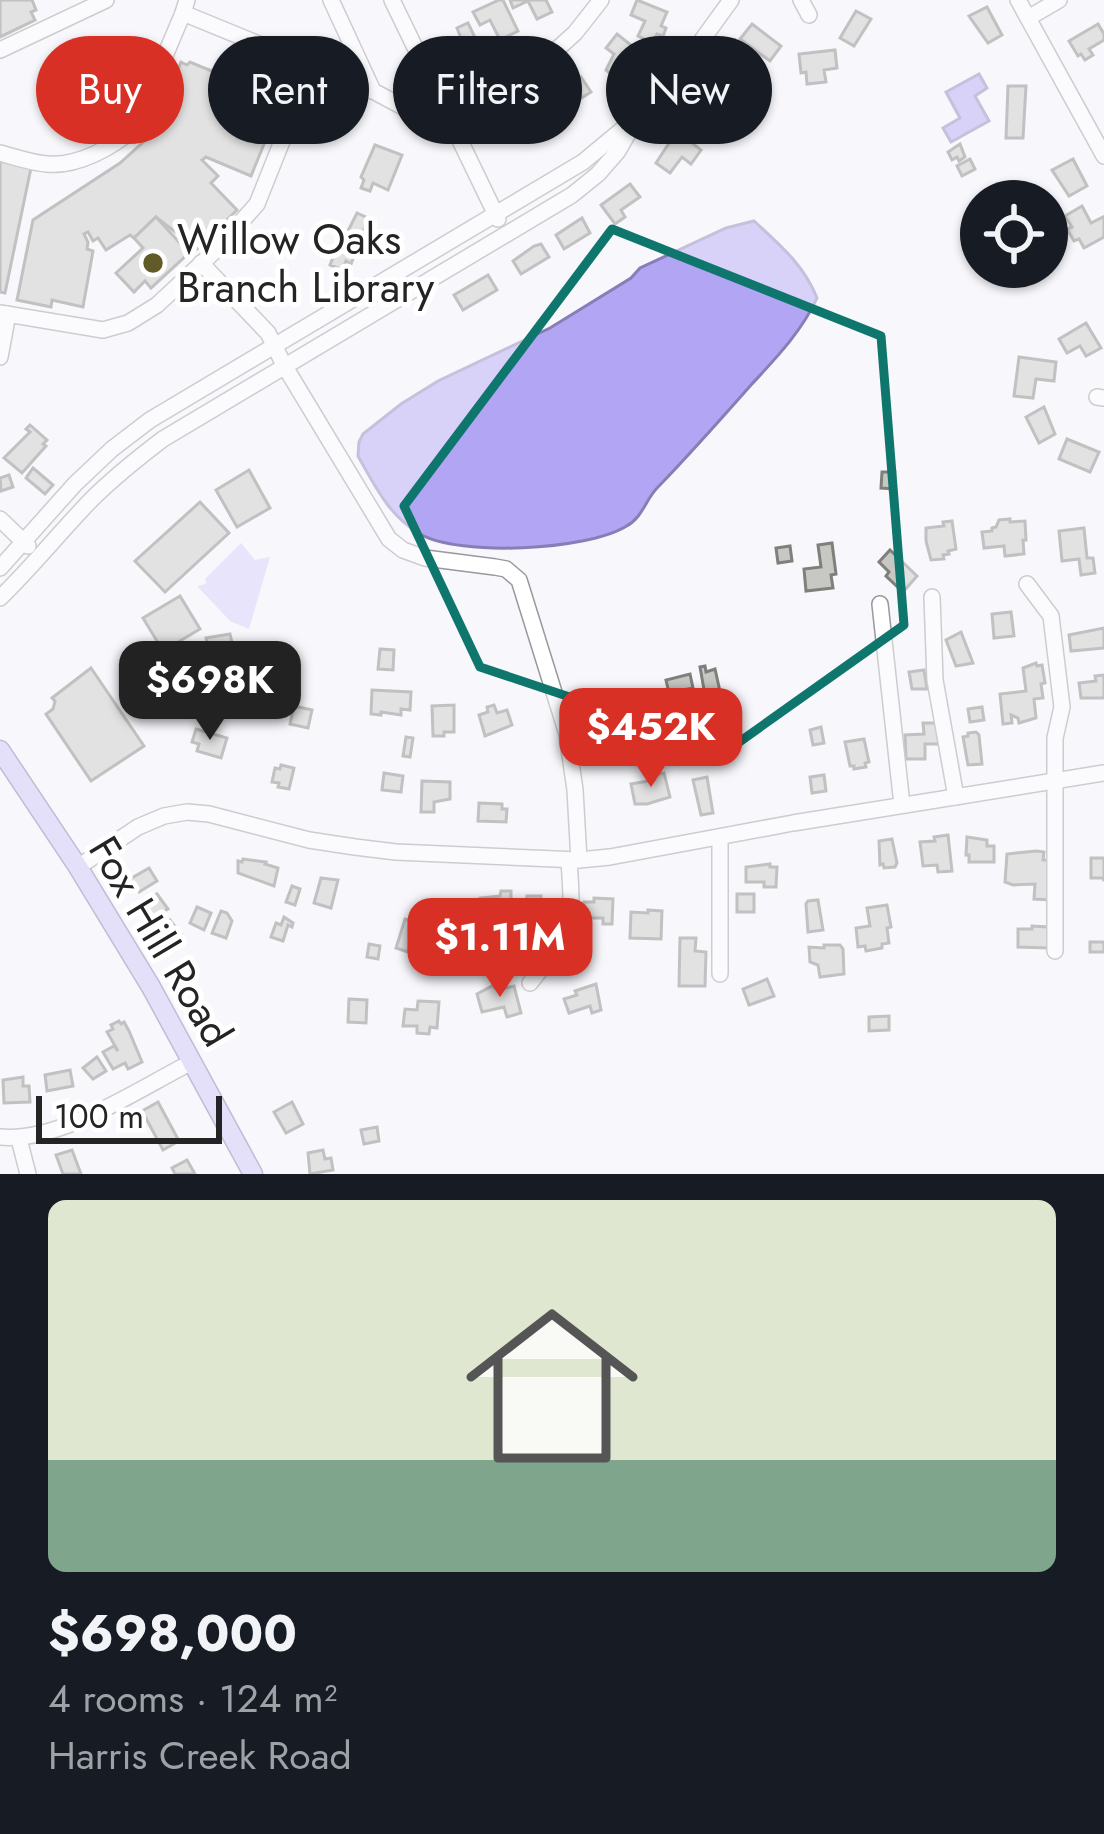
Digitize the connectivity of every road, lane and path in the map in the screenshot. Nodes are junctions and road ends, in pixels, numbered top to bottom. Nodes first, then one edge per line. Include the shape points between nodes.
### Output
1 (106, 0) edge
2 (332, 0) edge
3 (392, 0) edge
4 (601, 0) edge
5 (731, 0) edge
6 (1018, 0) edge
7 (1059, 0) edge
8 (185, 7) edge
9 (1028, 18) junction
10 (247, 36) edge
11 (410, 36) edge
12 (571, 36) edge
13 (705, 36) edge
14 (0, 50) edge
15 (369, 89) edge
16 (374, 91) junction
17 (393, 101) edge
18 (606, 142) edge
19 (281, 144) edge
20 (462, 144) edge
21 (623, 144) edge
22 (0, 153) edge
23 (1104, 156) edge
24 (495, 214) junction
25 (506, 235) junction
26 (201, 263) junction
27 (4, 313) edge
28 (274, 345) junction
29 (0, 357) edge
30 (284, 365) junction
31 (2, 524) edge
32 (24, 542) junction
33 (41, 557) junction
34 (0, 568) edge
35 (1028, 584) dead end
36 (932, 597) dead end
37 (0, 598) edge
38 (880, 604) dead end
39 (0, 750) edge
40 (1104, 773) edge
41 (1057, 781) junction
42 (956, 797) junction
43 (902, 806) junction
44 (719, 837) junction
45 (574, 861) junction
46 (77, 867) junction
47 (1055, 951) dead end
48 (720, 974) dead end
49 (530, 983) dead end
50 (191, 1062) junction
51 (0, 1137) edge
52 (19, 1139) junction
53 (28, 1174) edge
54 (253, 1174) edge

1 - 14 street
2 - 16 street
3 - 11 street
4 - 12 street
5 - 13 street
6 - 9 street
7 - 9 street
8 - 10 street
8 - 22 street via 135,127 123,138 66,164
9 - 23 street
15 - 16 street
16 - 17 street
18 - 24 street
19 - 26 street via 257,204
20 - 24 street
21 - 25 street via 572,195
24 - 25 street
24 - 28 street
25 - 30 street
26 - 27 street via 157,305 103,330
26 - 28 street
27 - 29 street
28 - 30 street
28 - 32 street via 112,449
30 - 33 street via 127,466
30 - 45 street via 389,539 414,554 506,569 519,580 567,734
31 - 32 street
32 - 33 street
32 - 34 street
33 - 37 street
35 - 41 street via 1051,616 1062,707
36 - 42 street via 935,680
38 - 43 street
39 - 46 main road, Fox Hill Road
40 - 41 street
41 - 42 street
41 - 47 street
42 - 43 street
43 - 44 street
44 - 45 street
44 - 48 street
45 - 46 street via 355,847 187,812 138,827
45 - 49 street via 572,918
46 - 50 main road, Fox Hill Road
50 - 52 street via 64,1128
50 - 54 main road, Fox Hill Road
51 - 52 street
52 - 53 street

